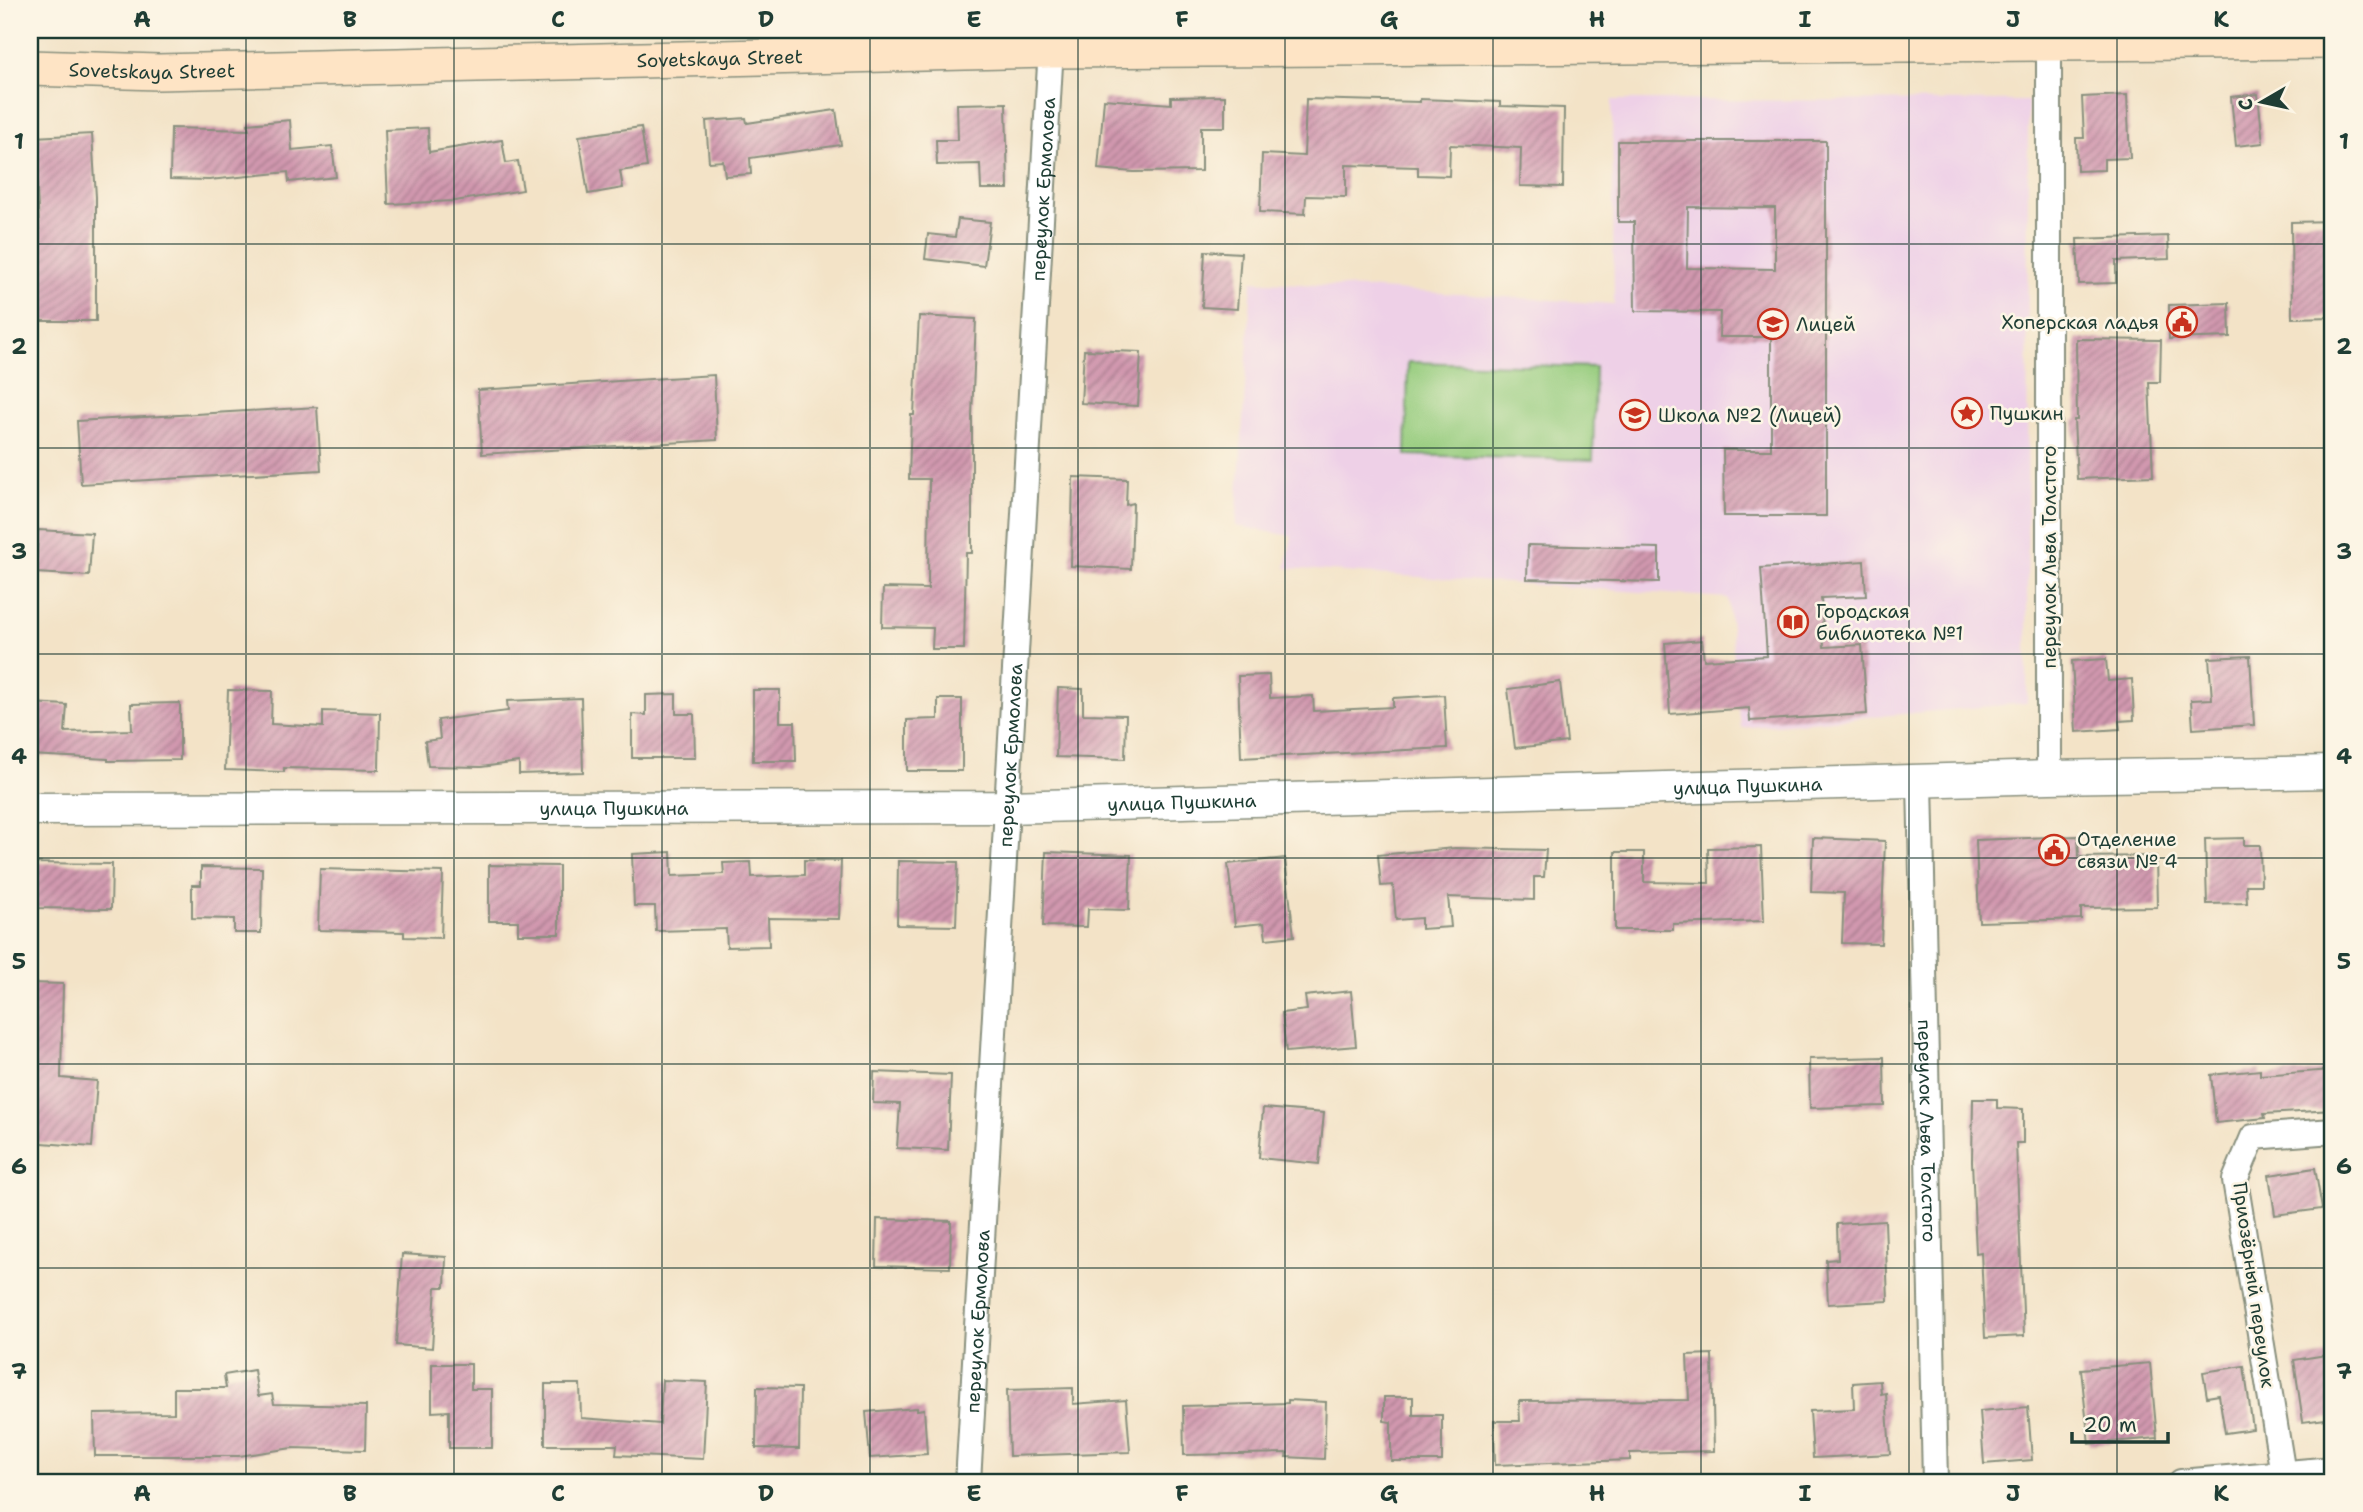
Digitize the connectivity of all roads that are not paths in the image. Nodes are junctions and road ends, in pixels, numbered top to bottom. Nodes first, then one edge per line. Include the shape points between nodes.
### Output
1 (1913, 37) edge
2 (1050, 40) edge
3 (2333, 41) edge
4 (2049, 43) junction
5 (30, 68) edge
6 (2333, 772) edge
7 (2049, 776) junction
8 (1920, 781) junction
9 (1007, 807) junction
10 (30, 809) edge
11 (2333, 1131) edge
12 (2333, 1469) edge
13 (2283, 1474) junction
14 (968, 1482) edge
15 (1935, 1482) edge
16 (2181, 1482) edge

1 - 2 main road, Sovetskaya Street
1 - 4 main road, Sovetskaya Street
2 - 5 main road, Sovetskaya Street via 158,72
2 - 9 street, переулок Ермолова
3 - 4 main road, Sovetskaya Street
4 - 7 street, переулок Льва Толстого
6 - 7 street, улица Пушкина
7 - 8 street, улица Пушкина
8 - 9 street, улица Пушкина
8 - 15 street, переулок Льва Толстого
9 - 10 street, улица Пушкина
9 - 14 street, переулок Ермолова
11 - 13 street, Приозёрный переулок via 2252,1136 2235,1180
12 - 13 street
13 - 16 street

